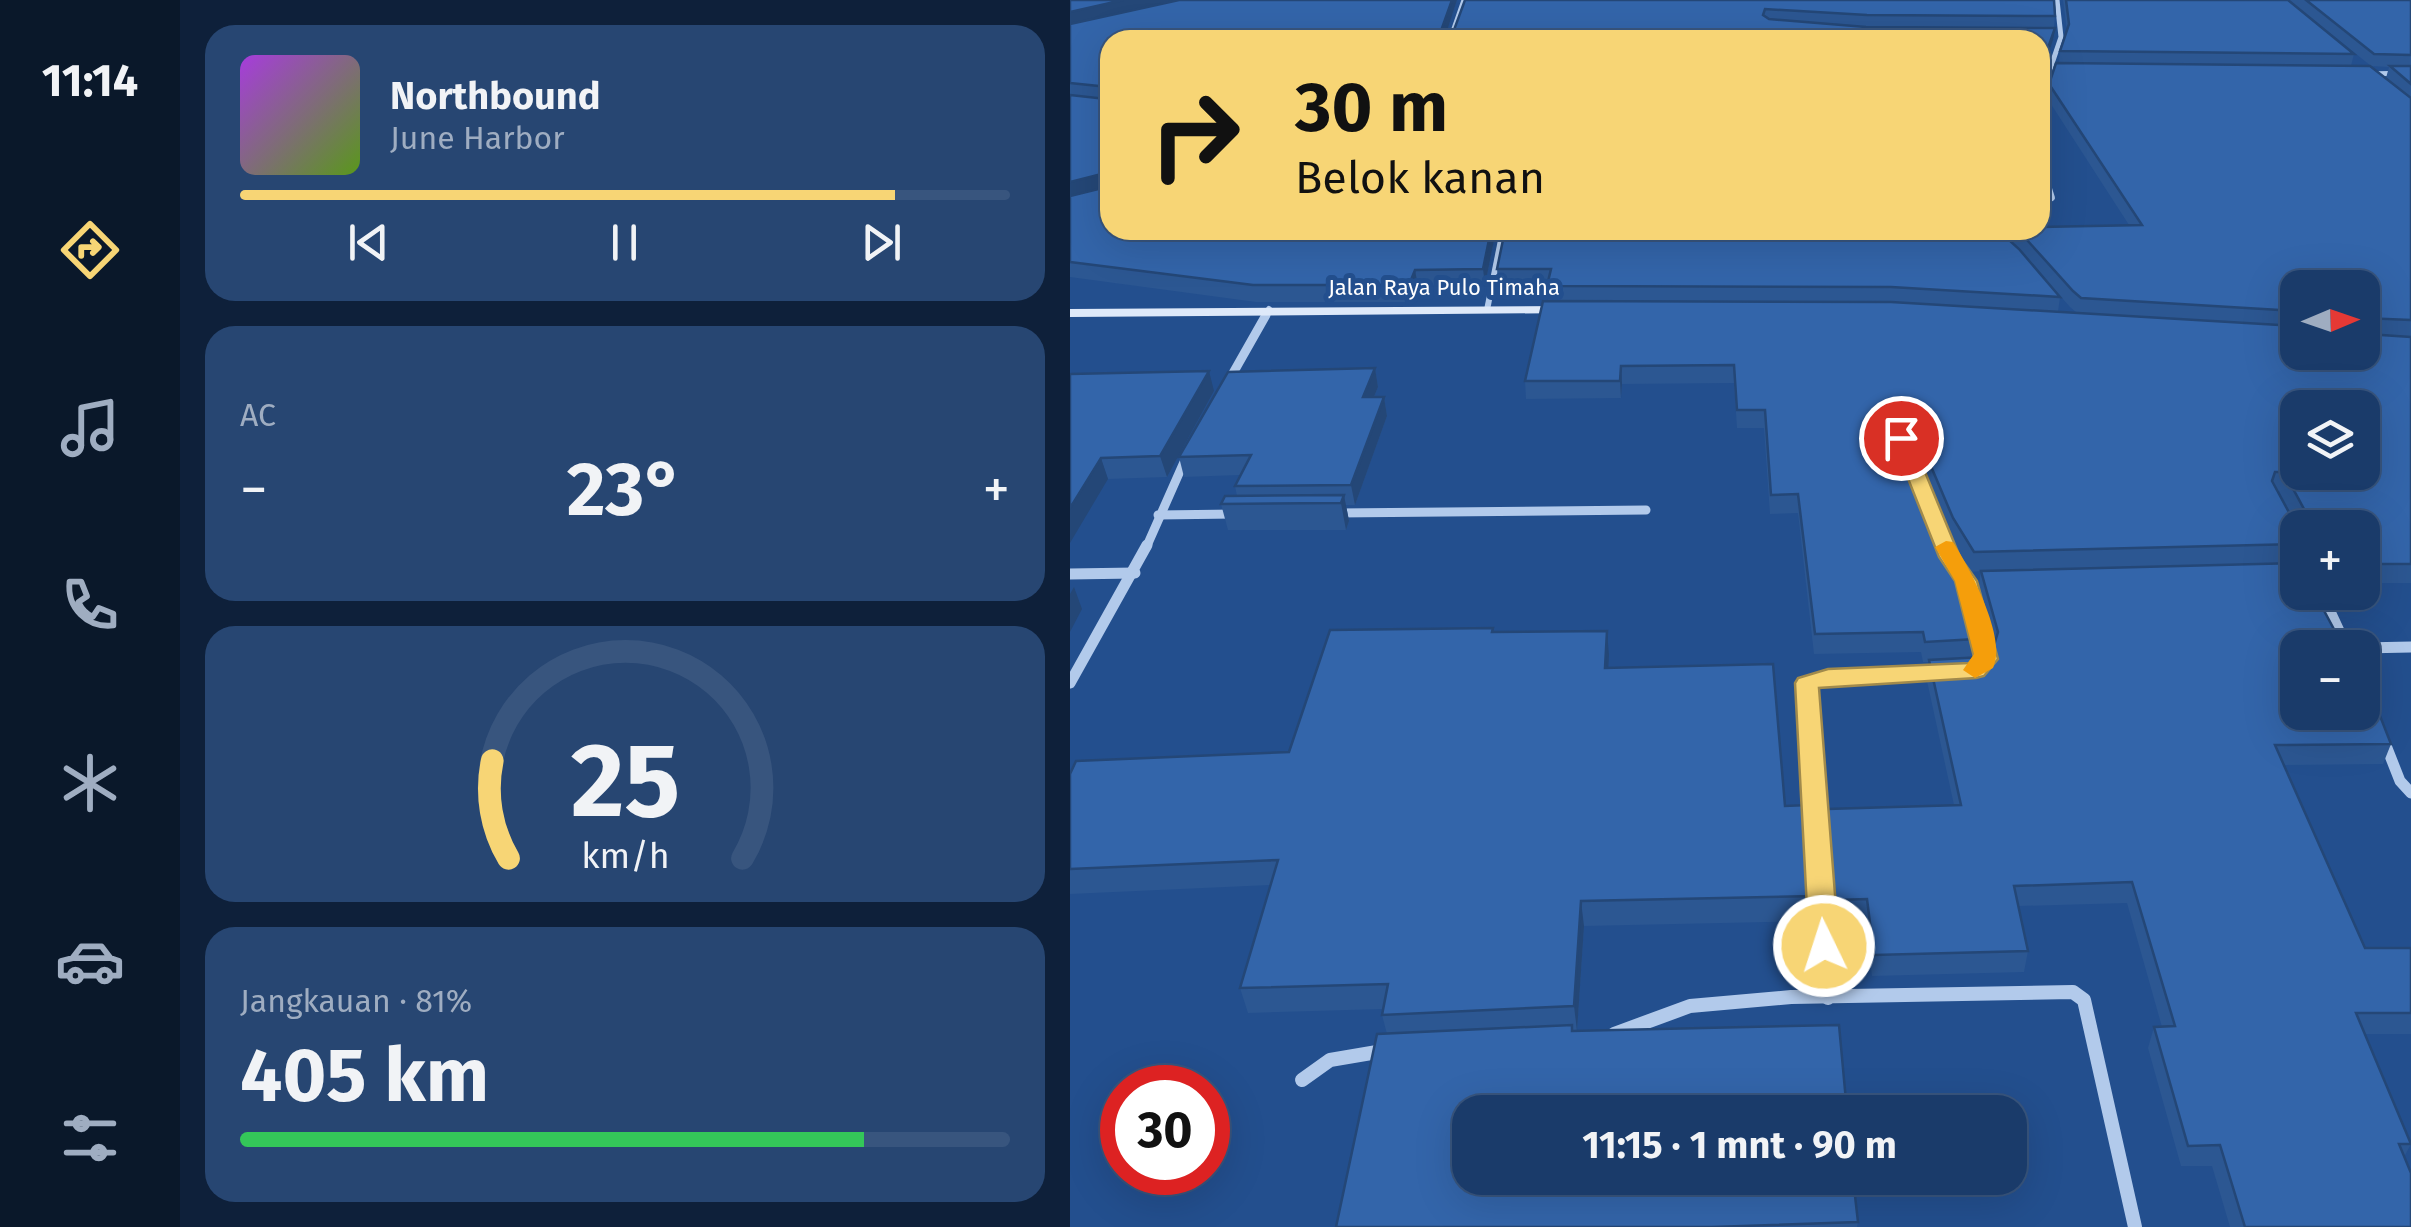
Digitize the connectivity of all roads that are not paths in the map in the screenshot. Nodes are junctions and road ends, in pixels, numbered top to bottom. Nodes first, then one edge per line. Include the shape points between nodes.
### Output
1 (1464, 0) edge
2 (2057, 0) edge
3 (1454, 30) edge
4 (2050, 34) edge
5 (2061, 34) junction
6 (2354, 62) edge
7 (2348, 74) edge
8 (2368, 74) junction
9 (2411, 74) edge
10 (2050, 78) edge
11 (2382, 86) edge
12 (1501, 240) edge
13 (1269, 309) junction
14 (1486, 310) junction
15 (1586, 310) edge
16 (1070, 313) edge
17 (1223, 391) edge
18 (1195, 440) edge
19 (1908, 455) edge
20 (1646, 510) dead end
21 (1334, 513) edge
22 (1158, 514) junction
23 (1256, 514) edge
24 (1950, 557) edge
25 (1958, 569) edge
26 (1134, 573) junction
27 (1070, 574) edge
28 (1986, 580) edge
29 (1966, 581) junction
30 (2411, 647) edge
31 (2380, 648) edge
32 (1976, 670) edge
33 (1957, 671) edge
34 (1070, 684) edge
35 (2381, 734) edge
36 (2411, 793) edge
37 (1828, 998) junction
38 (1596, 1039) edge
39 (1397, 1050) edge
40 (1302, 1080) dead end
41 (2134, 1227) edge

1 - 3 street
2 - 5 street
4 - 5 street
5 - 10 street
6 - 8 street
7 - 8 street
8 - 9 street
8 - 11 street
12 - 14 street
13 - 14 street, Jalan Raya Pulo Timaha
13 - 16 street, Jalan Raya Pulo Timaha
13 - 17 street
14 - 15 street, Jalan Raya Pulo Timaha
18 - 22 street
19 - 24 street
20 - 21 street
22 - 23 street
22 - 26 street
25 - 29 street
26 - 27 street
26 - 34 street
28 - 29 street
29 - 32 street via 1986,654
30 - 31 street
33 - 37 street via 1807,683
35 - 36 street
37 - 38 street via 1690,1006
37 - 41 street via 2079,995
39 - 40 street via 1330,1060

